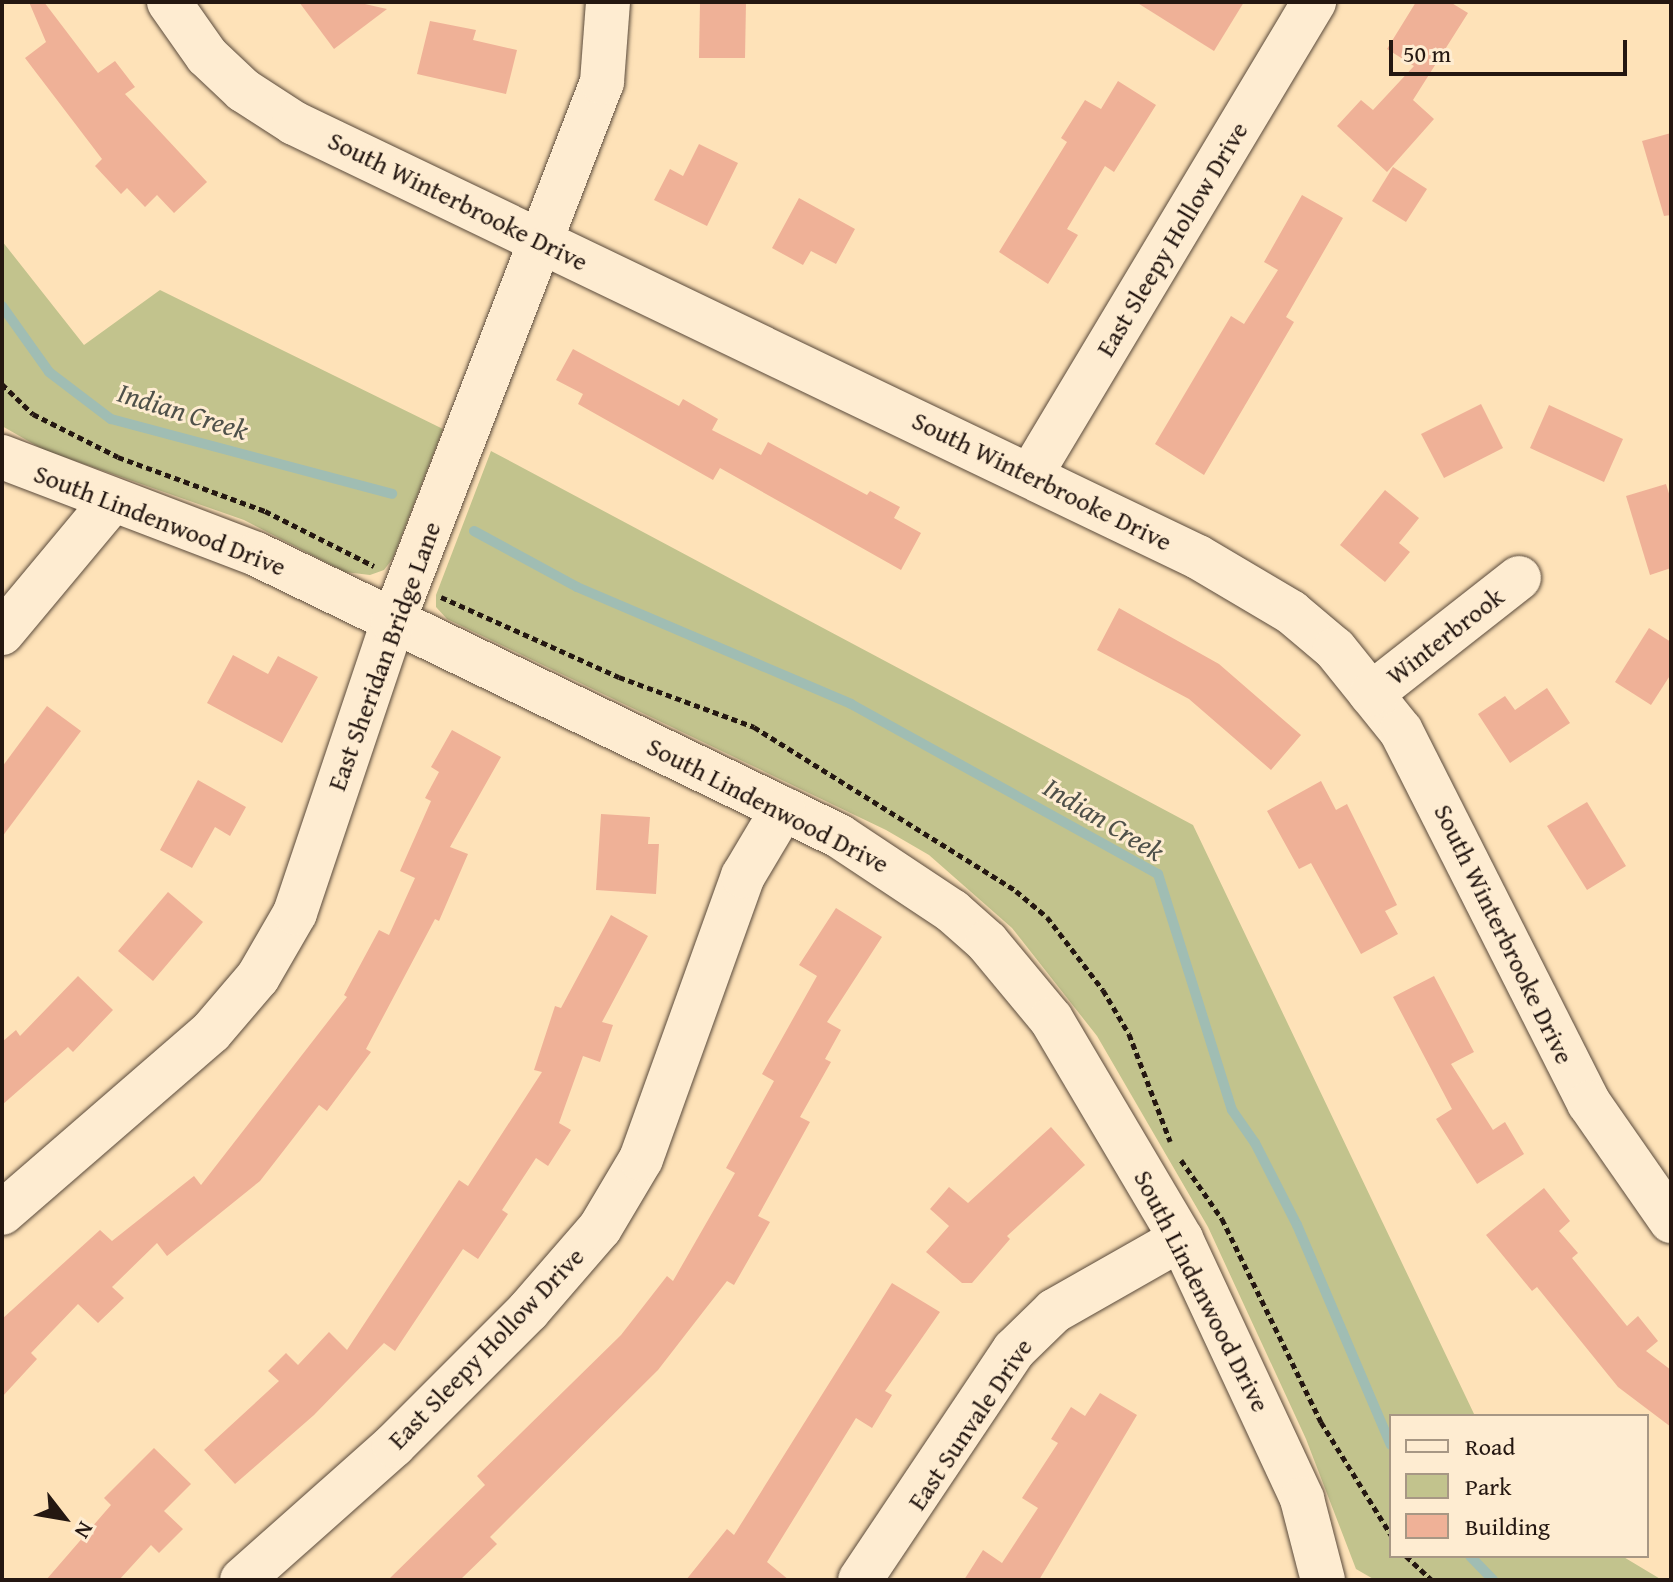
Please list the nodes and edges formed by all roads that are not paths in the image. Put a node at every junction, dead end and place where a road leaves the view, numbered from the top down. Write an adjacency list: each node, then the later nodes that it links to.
1 (169, 2): 4 (street, South Winterbrooke Drive)
2 (608, 2): 4 (street, East Sheridan Bridge Lane)
3 (1314, 2): 6 (street, East Sleepy Hollow Drive)
4 (538, 240): 6 (street, South Winterbrooke Drive); 9 (street, East Sheridan Bridge Lane)
5 (2, 457): 7 (street, South Lindenwood Drive)
6 (1030, 476): 11 (street, South Winterbrooke Drive)
7 (113, 500): 9 (street, South Lindenwood Drive); 10 (street)
8 (1519, 578): 11 (street, Winterbrook)
9 (393, 622): 12 (street, South Lindenwood Drive); 13 (street, East Sheridan Bridge Lane)
10 (2, 633)
11 (1371, 694): 14 (street, South Winterbrooke Drive)
12 (783, 809): 15 (street, South Lindenwood Drive); 16 (street, East Sleepy Hollow Drive)
13 (2, 1213)
14 (1671, 1221)
15 (1181, 1239): 17 (street, East Sunvale Drive); 18 (street, South Lindenwood Drive)
16 (242, 1580)
17 (860, 1580)
18 (1323, 1580)

